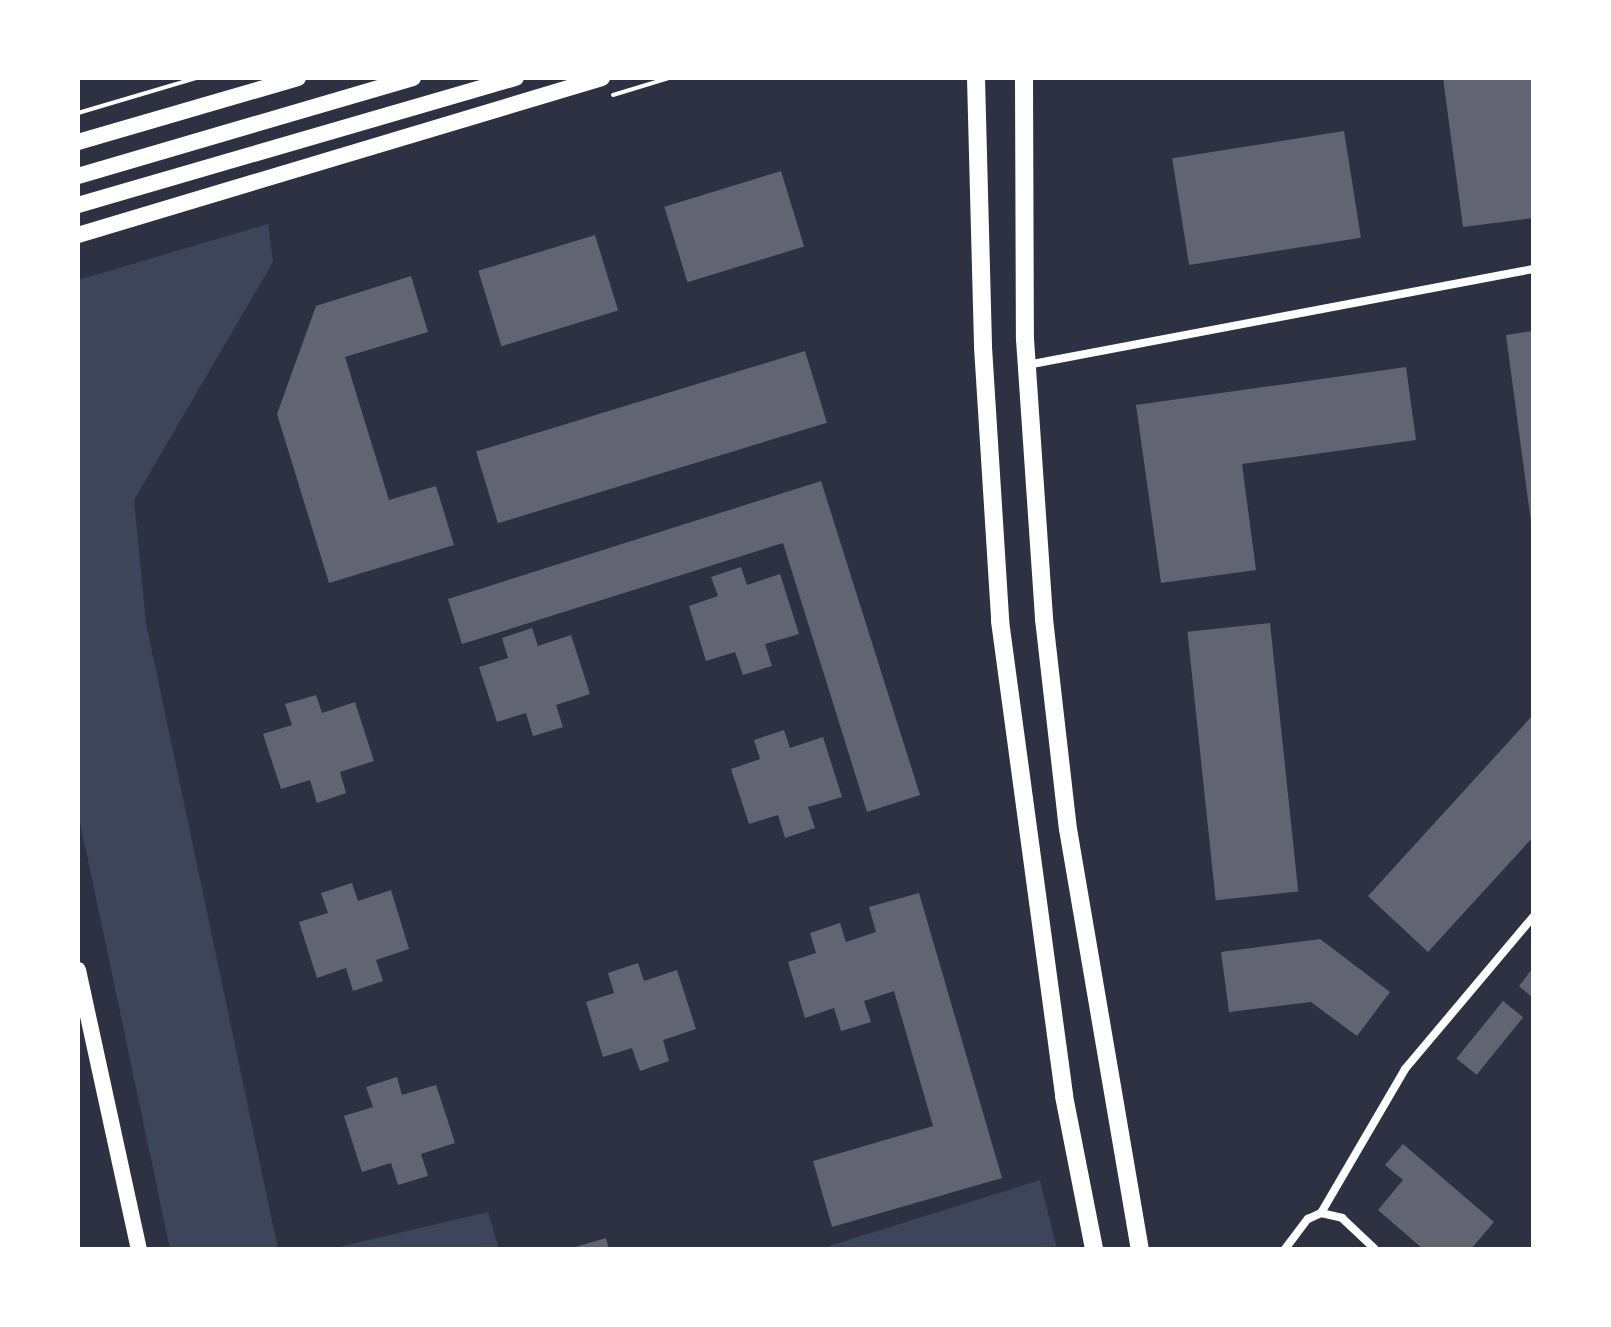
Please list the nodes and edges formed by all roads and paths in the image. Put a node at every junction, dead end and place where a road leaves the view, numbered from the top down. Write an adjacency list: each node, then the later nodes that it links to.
1 (196, 78): 8 (path)
2 (298, 78): 9 (main road)
3 (413, 78): 10 (main road)
4 (516, 78): 11 (main road)
5 (602, 78): 12 (main road)
6 (976, 78): 19 (main road)
7 (1024, 78): 14 (main road)
8 (78, 113)
9 (78, 142)
10 (78, 176)
11 (78, 205)
12 (78, 235)
13 (1533, 269): 14 (street)
14 (1026, 365): 20 (main road)
15 (1533, 917): 17 (street)
16 (78, 970): 18 (main road)
17 (1321, 1213): 21 (street); 22 (street)
18 (139, 1249)
19 (1094, 1249)
20 (1140, 1249)
21 (1285, 1249)
22 (1375, 1249)

